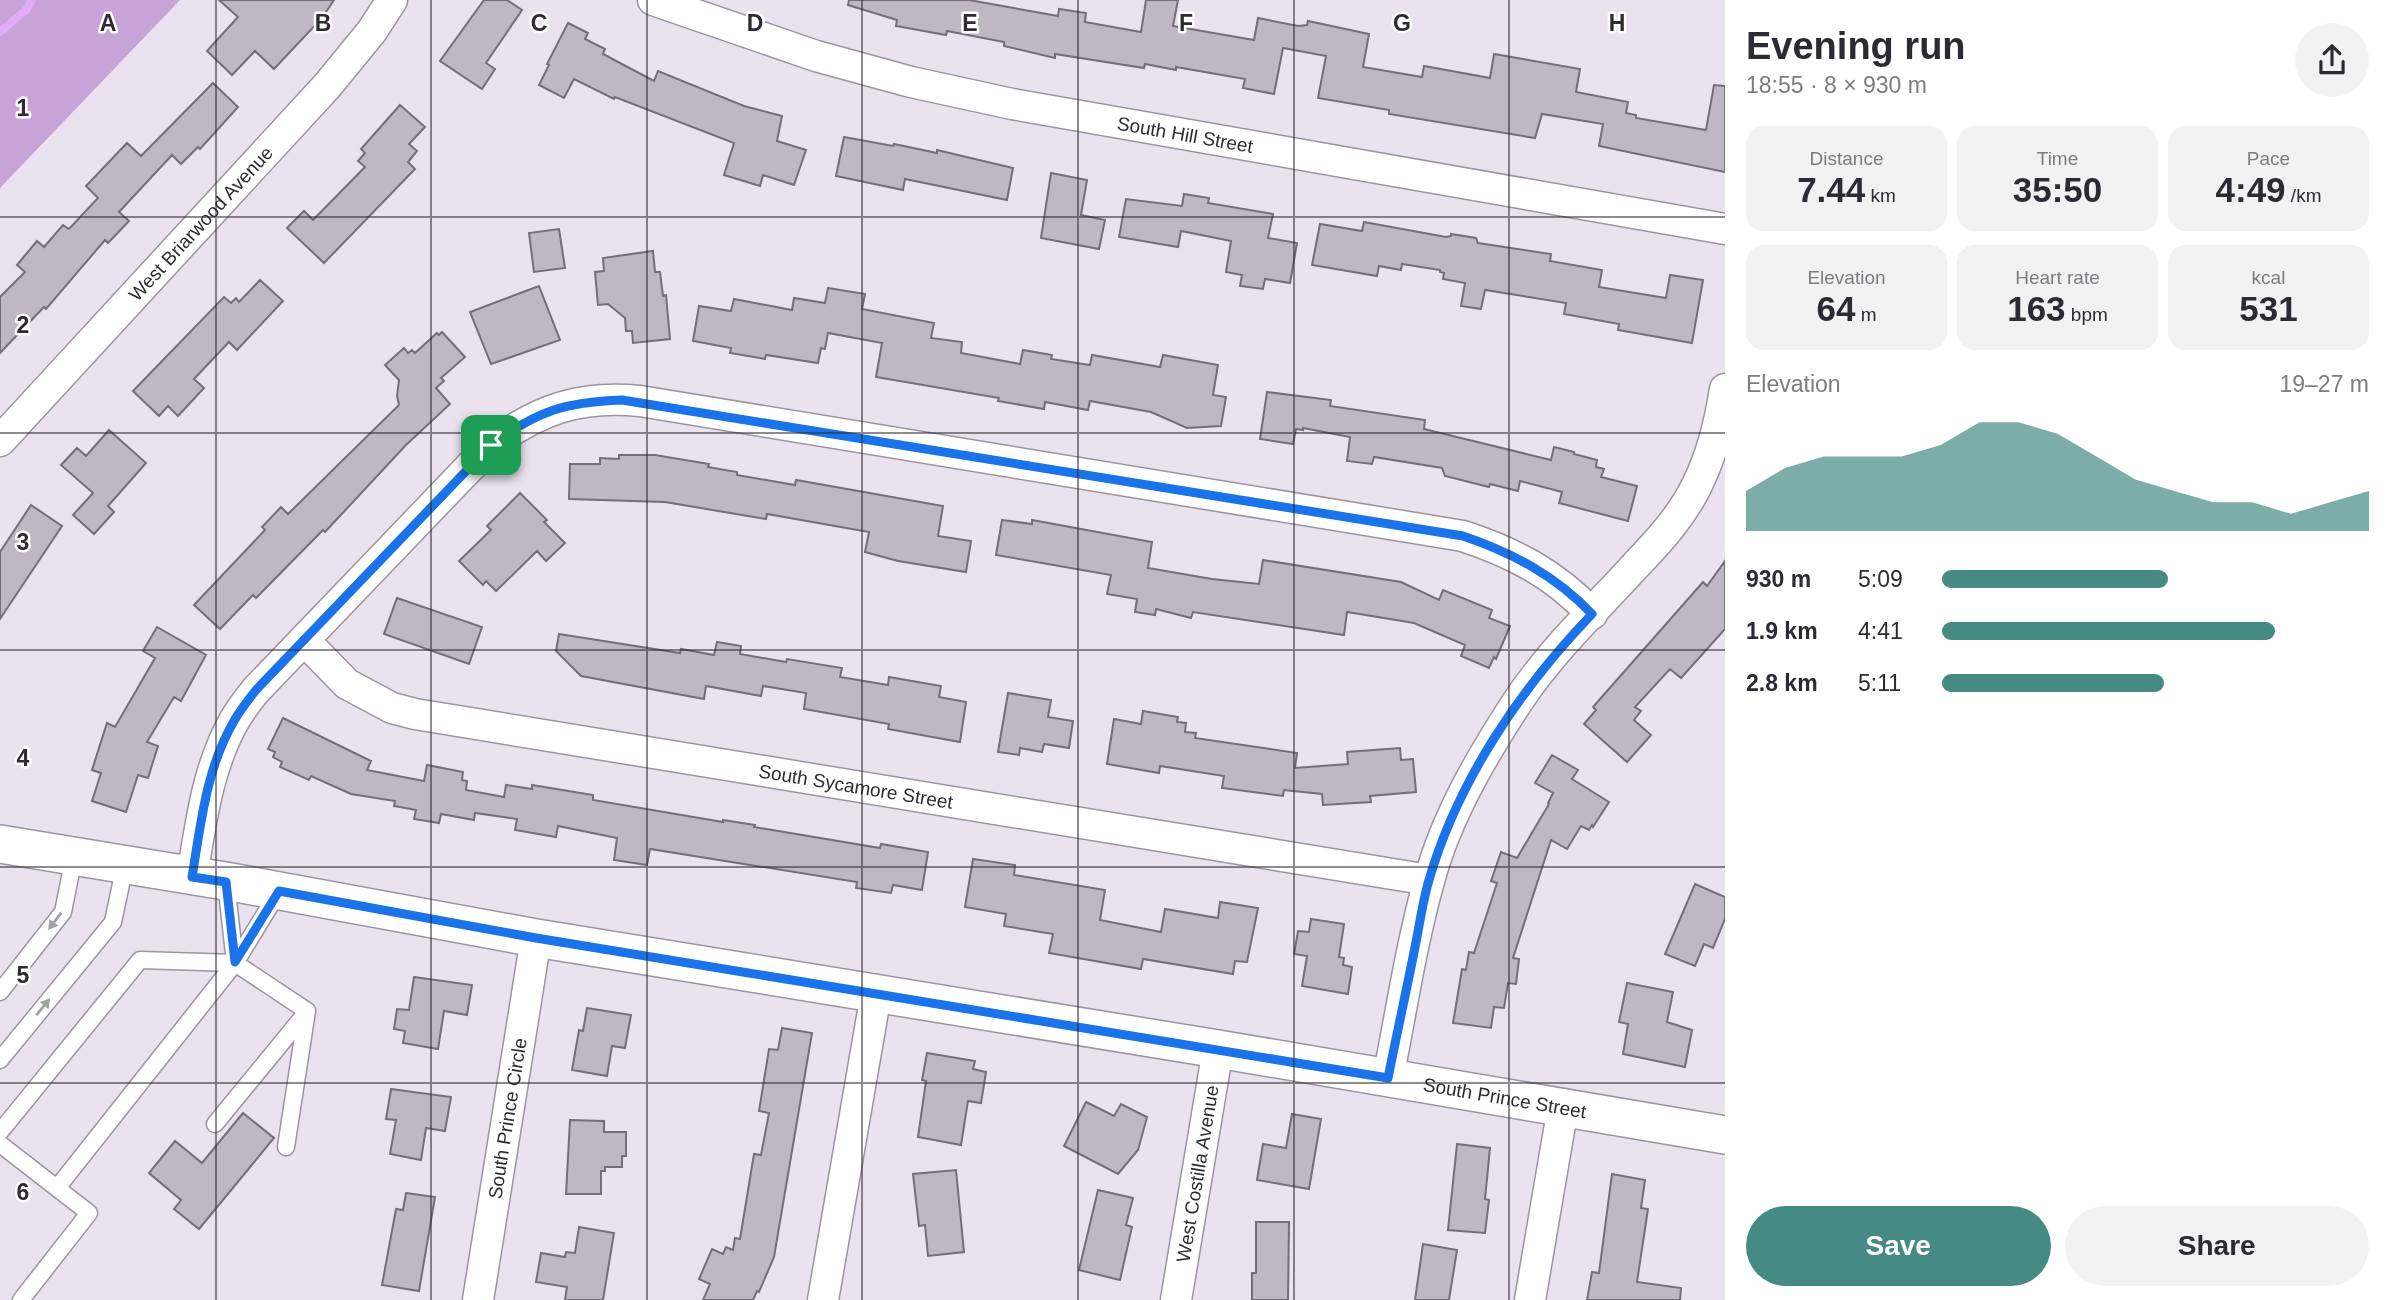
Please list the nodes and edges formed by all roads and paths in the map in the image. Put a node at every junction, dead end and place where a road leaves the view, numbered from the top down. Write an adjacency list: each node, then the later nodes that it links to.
1 (392, 0): 5 (street, West Briarwood Avenue)
2 (653, 0): 3 (street, South Hill Street)
3 (1725, 229)
4 (1725, 389): 6 (street)
5 (0, 442)
6 (1592, 614): 7 (street); 12 (street)
7 (303, 640): 11 (street); 12 (street, South Sycamore Street)
8 (0, 845): 9 (street, South Prince Street)
9 (74, 857): 10 (street, South Prince Street); 16 (lane, one-way to 16)
10 (125, 865): 11 (street, South Prince Street); 20 (lane, one-way to 10)
11 (209, 879): 13 (street, South Prince Street); 15 (lane)
12 (1429, 880): 21 (street)
13 (279, 891): 14 (street, South Prince Street); 15 (lane)
14 (536, 938): 17 (street, South Prince Street); 30 (street, South Prince Circle)
15 (235, 962): 18 (lane); 24 (lane); 28 (lane)
16 (0, 992)
17 (876, 994): 19 (street, South Prince Street); 31 (street)
18 (307, 1011): 23 (lane); 27 (lane)
19 (1218, 1048): 21 (street, South Prince Street); 32 (street, West Costilla Avenue)
20 (0, 1060)
21 (1388, 1078): 22 (street, South Prince Street)
22 (1563, 1107): 25 (street, South Prince Street); 33 (street)
23 (215, 1124)
24 (0, 1132)
25 (1725, 1135)
26 (0, 1144): 28 (lane)
27 (285, 1147)
28 (57, 1188): 29 (lane)
29 (21, 1300)
30 (478, 1300)
31 (823, 1300)
32 (1176, 1300)
33 (1530, 1300)

